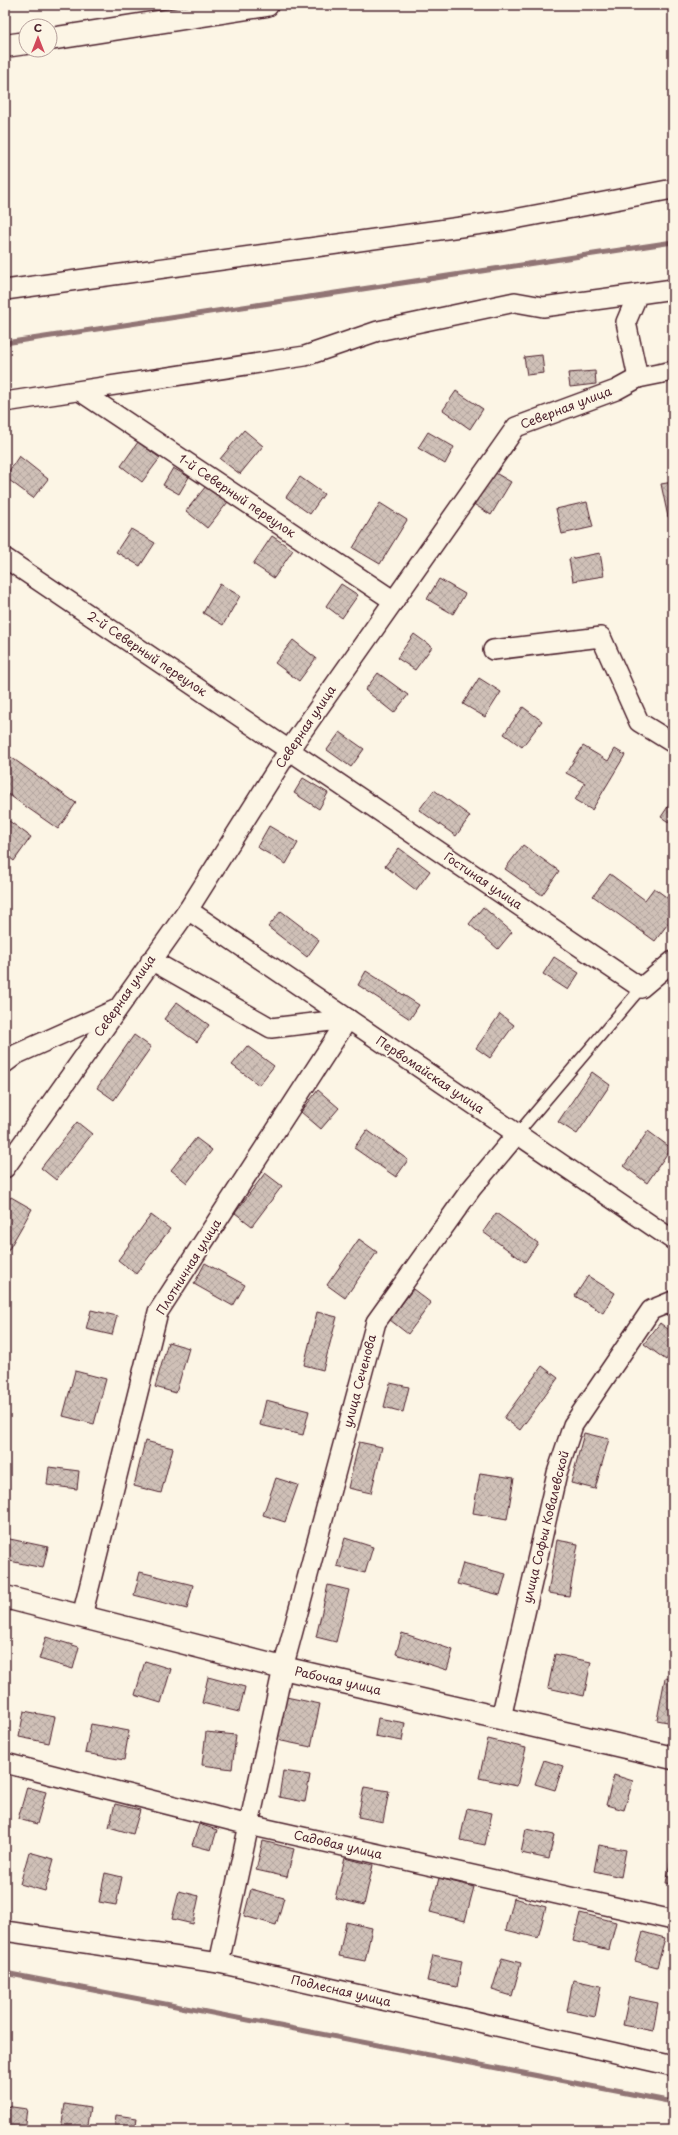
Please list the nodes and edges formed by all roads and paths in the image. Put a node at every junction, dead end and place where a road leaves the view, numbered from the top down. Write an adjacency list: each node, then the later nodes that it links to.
1 (267, 5): 2 (street)
2 (58, 38)
3 (18, 44): 4 (street)
4 (5, 46)
5 (673, 190): 7 (street)
6 (673, 289): 8 (street)
7 (5, 290)
8 (638, 294): 10 (street); 11 (street)
9 (673, 371): 10 (street, Северная улица)
10 (638, 378): 14 (street, Северная улица)
11 (80, 391): 12 (street); 14 (street, 1-й Северный переулок)
12 (5, 402)
13 (5, 558): 17 (street, 2-й Северный переулок)
14 (394, 601): 17 (street, Северная улица)
15 (493, 650): 16 (street)
16 (673, 743)
17 (289, 750): 18 (street, Северная улица); 21 (street, Гостиная улица)
18 (188, 910): 19 (street, Северная улица); 23 (street, Первомайская улица)
19 (150, 960): 22 (street, Северная улица); 23 (street)
20 (673, 961): 21 (street)
21 (641, 988): 25 (lane)
22 (116, 1009): 24 (street); 26 (street, Северная улица)
23 (348, 1019): 25 (street, Первомайская улица); 30 (street, Плотничная улица)
24 (5, 1063)
25 (517, 1134): 27 (street, Первомайская улица); 31 (street, улица Сеченова)
26 (5, 1168)
27 (673, 1240)
28 (673, 1301): 32 (street, улица Софьи Ковалевской)
29 (5, 1596): 30 (street, Рабочая улица)
30 (82, 1616): 31 (street, Рабочая улица)
31 (283, 1668): 32 (street, Рабочая улица); 35 (street, улица Сеченова)
32 (502, 1718): 33 (street, Рабочая улица)
33 (673, 1758)
34 (5, 1763): 35 (street, Садовая улица)
35 (249, 1825): 36 (street, Садовая улица); 38 (street, улица Сеченова)
36 (673, 1920)
37 (5, 1931): 38 (street, Подлесная улица)
38 (219, 1963): 39 (street, Подлесная улица)
39 (673, 2066)

